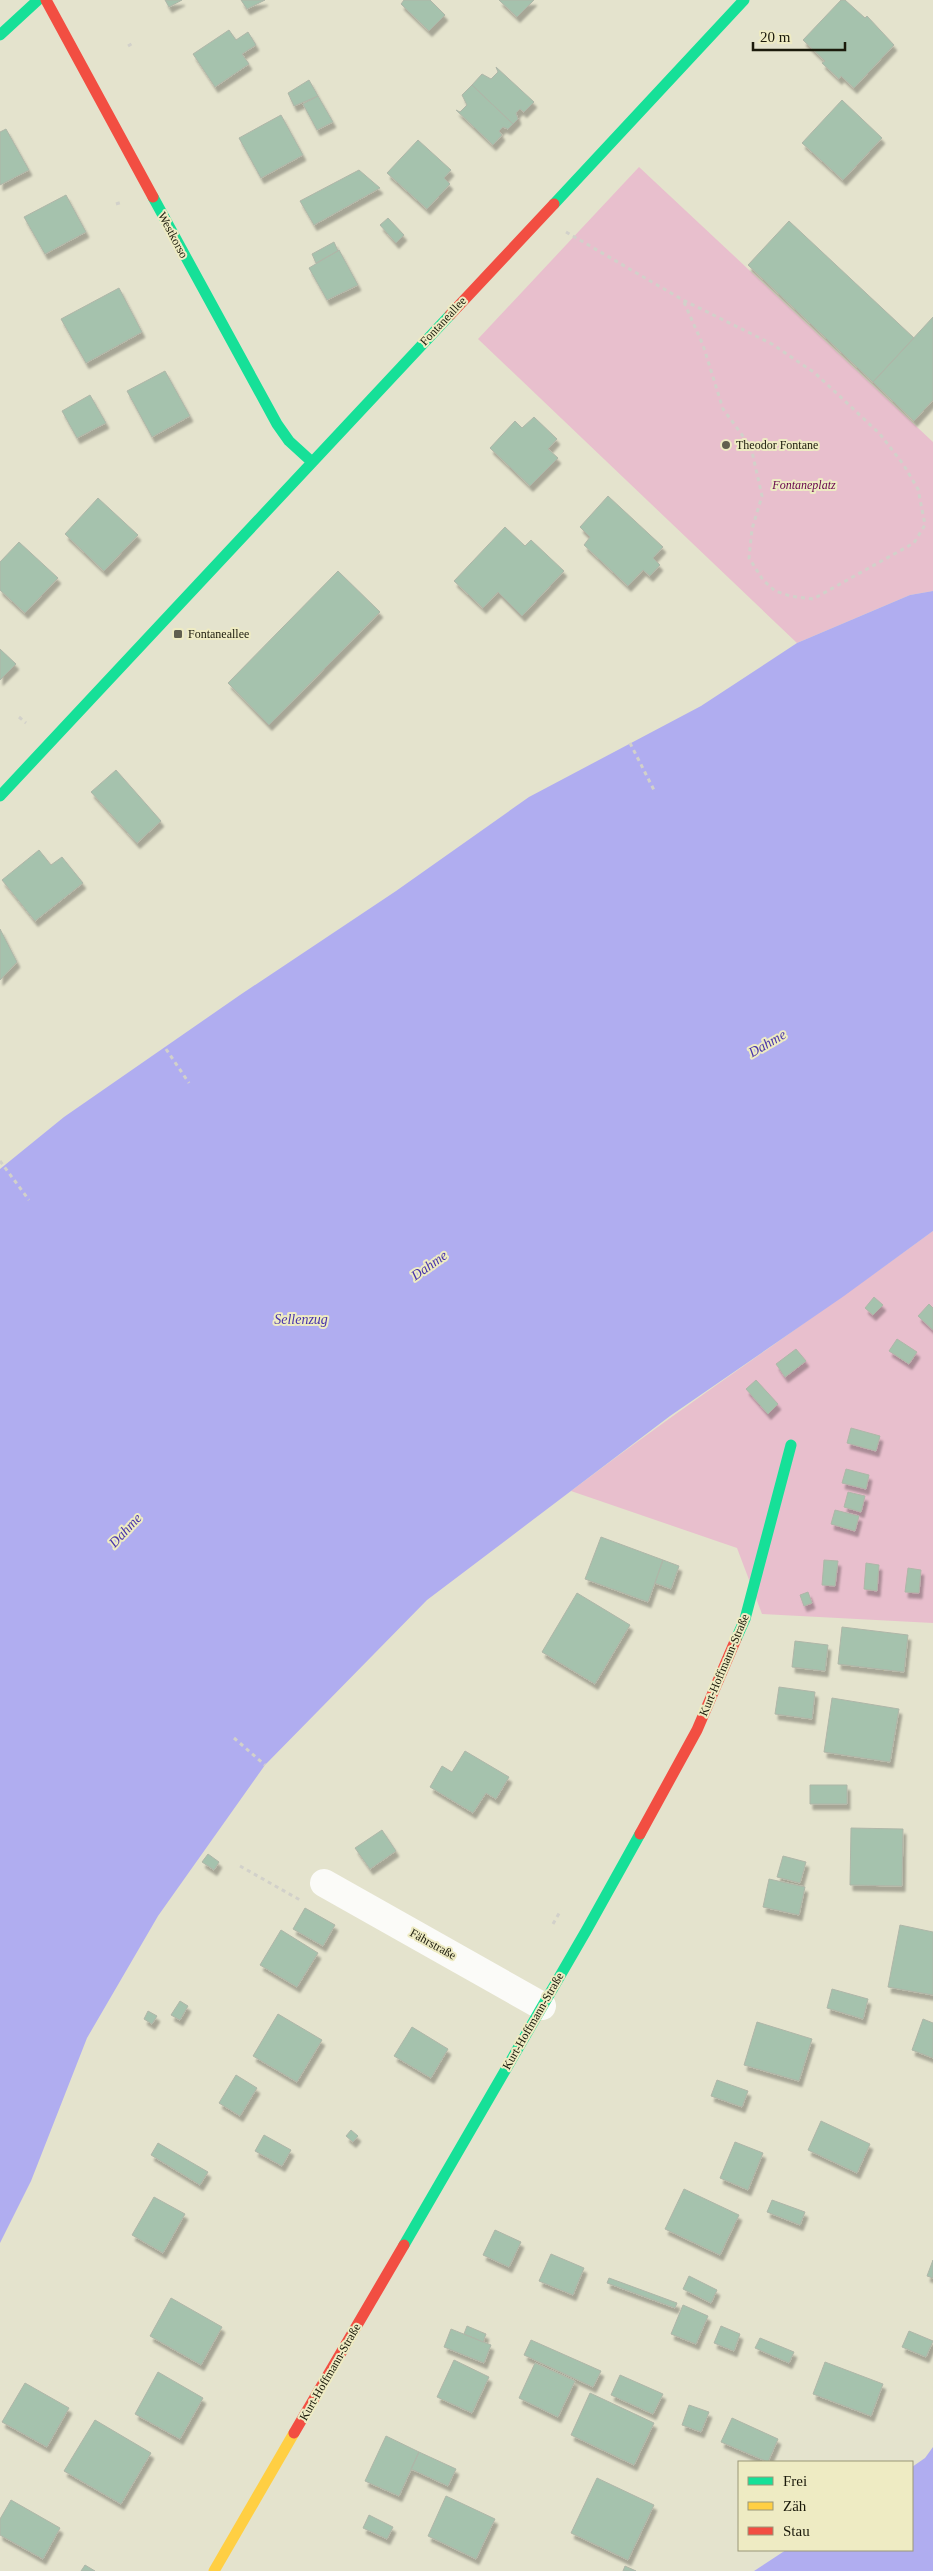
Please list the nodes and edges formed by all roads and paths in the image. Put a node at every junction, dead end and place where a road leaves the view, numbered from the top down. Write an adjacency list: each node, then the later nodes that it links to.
1 (38, 0): 4 (street)
2 (46, 0): 11 (street, Westkorso)
3 (744, 0): 11 (street, Fontaneallee)
4 (0, 34)
5 (135, 42): 6 (path)
6 (128, 46)
7 (122, 202): 8 (path)
8 (116, 204)
9 (567, 233): 10 (path)
10 (683, 300): 10 (path)
11 (312, 462): 16 (street, Fontaneallee)
12 (19, 717): 13 (path)
13 (26, 723)
14 (630, 743): 15 (path)
15 (655, 792)
16 (0, 796)
17 (166, 1049): 18 (path)
18 (189, 1083)
19 (0, 1161): 20 (path)
20 (29, 1200)
21 (791, 1445): 27 (street, Kurt-Hoffmann-Straße)
22 (234, 1738): 23 (path)
23 (265, 1765)
24 (324, 1883): 27 (street, Fährstraße)
25 (562, 1908): 26 (path)
26 (548, 1932)
27 (542, 2006): 28 (street, Kurt-Hoffmann-Straße)
28 (214, 2571)

